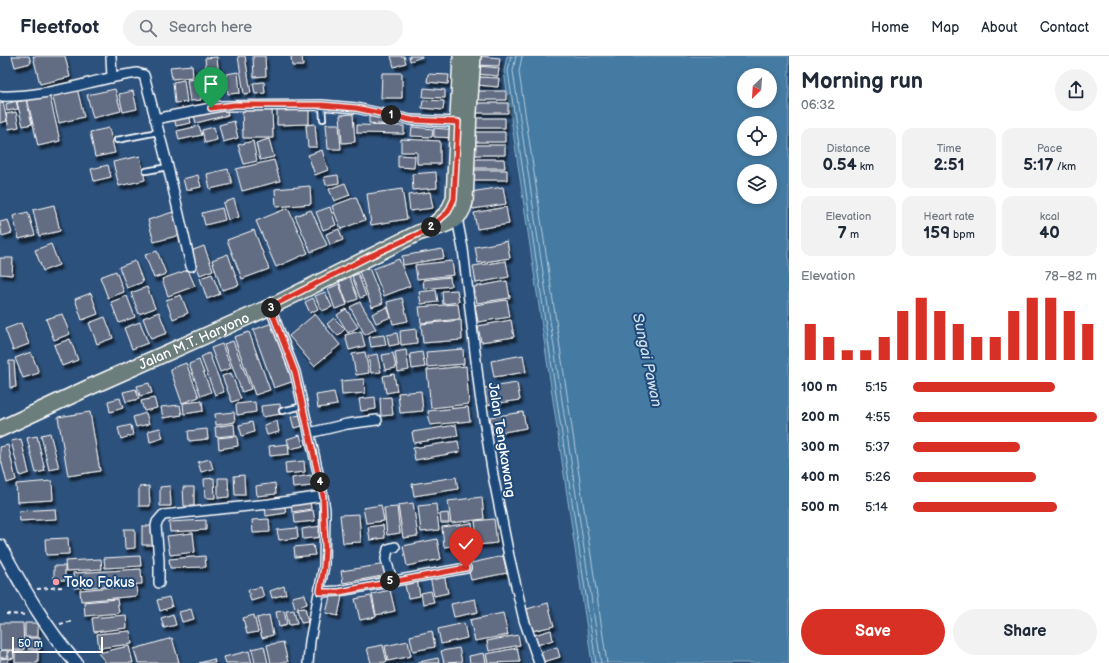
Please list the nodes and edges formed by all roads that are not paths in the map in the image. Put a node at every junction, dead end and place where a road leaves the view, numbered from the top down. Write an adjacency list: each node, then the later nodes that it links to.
1 (111, 56): 4 (street)
2 (462, 56): 9 (main road)
3 (473, 56): 14 (main road)
4 (112, 78): 5 (street); 7 (street)
5 (0, 96)
6 (322, 105): 7 (street); 8 (lane); 9 (street)
7 (155, 119): 10 (street)
8 (323, 119)
9 (458, 122): 14 (main road)
10 (158, 132): 11 (lane); 12 (street)
11 (116, 140)
12 (168, 167): 13 (lane); 15 (street)
13 (146, 171)
14 (451, 219): 16 (main road, Jalan M.T. Haryono); 31 (street, Jalan Tengkawang)
15 (191, 266)
16 (270, 307): 17 (street); 20 (main road, Jalan M.T. Haryono)
17 (303, 406): 18 (lane); 21 (street)
18 (282, 411)
19 (377, 420): 21 (street)
20 (0, 429)
21 (309, 433): 22 (street)
22 (323, 496): 27 (street); 28 (street)
23 (0, 546): 29 (street)
24 (395, 547): 26 (street)
25 (466, 568): 26 (street)
26 (392, 581): 28 (street)
27 (159, 583)
28 (320, 592): 30 (street)
29 (76, 663)
30 (308, 663)
31 (539, 663)

